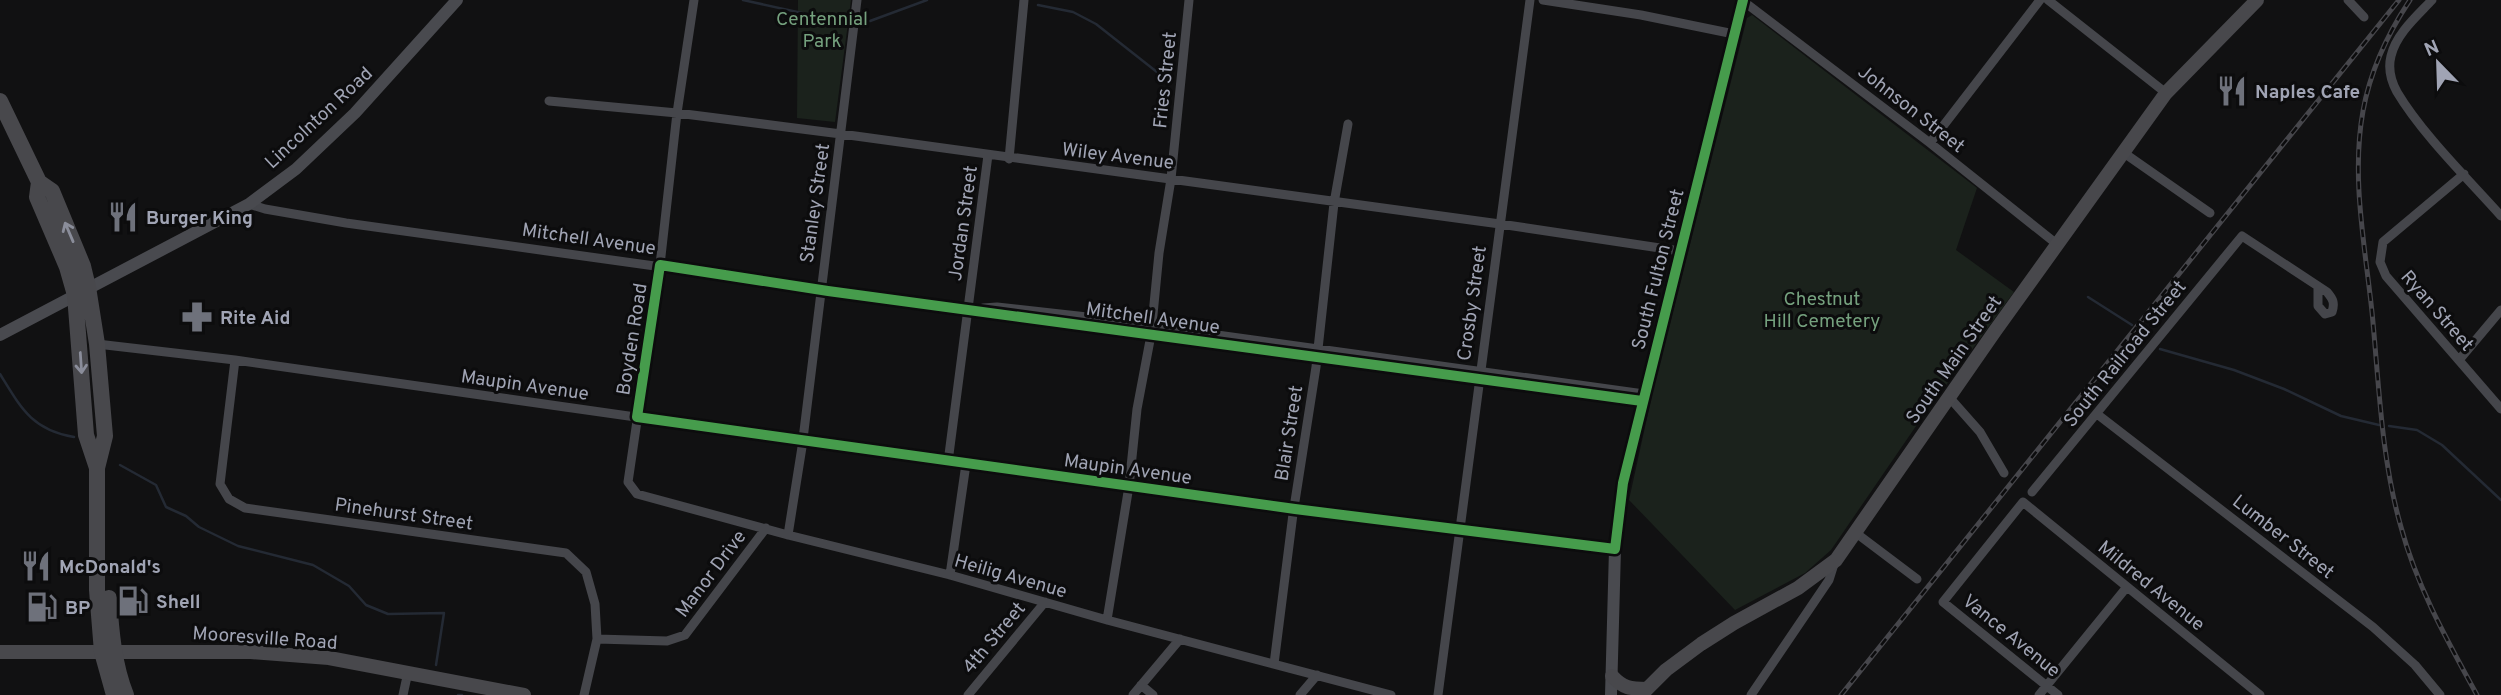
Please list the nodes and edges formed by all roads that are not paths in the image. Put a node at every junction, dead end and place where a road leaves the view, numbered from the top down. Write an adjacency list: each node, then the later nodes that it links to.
1 (457, 0): 29 (street, Lincolnton Road)
2 (694, 0): 19 (street, Boyden Road)
3 (857, 0): 21 (street, Stanley Street)
4 (1024, 0): 25 (street)
5 (1189, 0): 27 (street, Fries Street)
6 (1530, 0): 32 (street, Crosby Street)
7 (1544, 0): 15 (street)
8 (2040, 0): 22 (street)
9 (2048, 0): 16 (street)
10 (2257, 0): 16 (main road, South Main Street)
11 (2348, 0): 14 (street)
12 (2432, 0): 26 (street)
13 (1743, 1): 15 (street, South Fulton Street); 22 (street, Johnson Street)
14 (2364, 18)
15 (1734, 34): 34 (street, South Fulton Street)
16 (2166, 93): 23 (main road, South Main Street)
17 (549, 101): 19 (street, Wiley Avenue)
18 (0, 102): 38 (highway)
19 (677, 113): 21 (street, Wiley Avenue); 35 (street, Boyden Road)
20 (1348, 124): 28 (street, Blair Street)
21 (841, 134): 24 (street, Wiley Avenue); 37 (street, Stanley Street)
22 (1930, 143): 33 (street, Johnson Street)
23 (2124, 153): 30 (street); 33 (main road, South Main Street)
24 (988, 155): 25 (street, Wiley Avenue); 39 (street, Jordan Street)
25 (1009, 159): 27 (street, Wiley Avenue)
26 (2464, 174): 31 (street); 46 (street, Ryan Street)
27 (1171, 179): 28 (street, Wiley Avenue); 41 (street, Fries Street)
28 (1334, 203): 32 (street, Wiley Avenue); 44 (street, Blair Street)
29 (249, 204): 35 (street, Mitchell Avenue); 38 (street, Lincolnton Road)
30 (2210, 213)
31 (2501, 216)
32 (1500, 224): 34 (street, Wiley Avenue); 47 (street, Crosby Street)
33 (2058, 245): 48 (main road, South Main Street)
34 (1680, 251): 49 (street, South Fulton Street)
35 (660, 265): 37 (street, Mitchell Avenue); 52 (street, Boyden Road)
36 (2320, 288): 51 (street, South Railroad Street)
37 (821, 289): 39 (street, Mitchell Avenue); 53 (street, Stanley Street)
38 (82, 291): 42 (street, Lincolnton Road); 43 (highway); 56 (highway, one-way to 56)
39 (968, 309): 41 (street, Mitchell Avenue); 54 (street, Jordan Street)
40 (2501, 310): 46 (street)
41 (1151, 330): 44 (street, Mitchell Avenue); 59 (street, Fries Street)
42 (0, 335)
43 (97, 344): 45 (street, Maupin Avenue); 56 (highway)
44 (1317, 353): 47 (street, Mitchell Avenue); 61 (street, Blair Street)
45 (235, 360): 52 (street, Maupin Avenue); 74 (street, Pinehurst Street)
46 (2459, 360): 50 (street, Ryan Street)
47 (1479, 375): 49 (street, Mitchell Avenue); 63 (street, Crosby Street)
48 (1950, 397): 57 (street); 64 (main road, South Main Street)
49 (1643, 398): 66 (street, South Fulton Street)
50 (2501, 409)
51 (2097, 414): 60 (street, South Railroad Street); 101 (street, Lumber Street)
52 (637, 417): 53 (street, Maupin Avenue); 58 (street, Boyden Road)
53 (803, 440): 54 (street, Maupin Avenue); 65 (street, Stanley Street)
54 (948, 462): 55 (street, Maupin Avenue)
55 (966, 464): 59 (street, Maupin Avenue); 68 (street)
56 (97, 468): 77 (highway)
57 (2004, 473)
58 (628, 482): 62 (street, Heilig Avenue)
59 (1129, 486): 61 (street, Maupin Avenue); 73 (street, Fries Street)
60 (2032, 492)
61 (1295, 509): 63 (street, Maupin Avenue); 78 (street, Blair Street)
62 (766, 528): 65 (street, Heilig Avenue); 74 (street, Manor Drive)
63 (1459, 530): 66 (street, Maupin Avenue); 96 (street, Crosby Street)
64 (1856, 533): 67 (main road, South Main Street); 69 (street)
65 (788, 535): 68 (street, Heilig Avenue)
66 (1615, 549): 81 (street, South Fulton Street)
67 (1836, 559): 84 (main road, South Main Street); 98 (street)
68 (950, 575): 71 (street, Heilig Avenue)
69 (1917, 579)
70 (2126, 588): 72 (street, Mildred Avenue); 83 (street); 85 (street, Mildred Avenue)
71 (1045, 601): 73 (street, Heilig Avenue); 91 (street, 4th Street)
72 (1943, 602): 83 (street, Vance Avenue)
73 (1107, 620): 75 (street, Heilig Avenue)
74 (597, 639): 90 (street, Pinehurst Street)
75 (1180, 639): 78 (street, Heilig Avenue); 82 (street)
76 (0, 652): 77 (main road, Mooresville Road)
77 (108, 652): 79 (main road, Mooresville Road); 86 (highway); 87 (highway)
78 (1274, 664): 80 (street, Heilig Avenue)
79 (408, 672): 88 (street); 89 (main road, Mooresville Road)
80 (1317, 675): 94 (street); 95 (street, Heilig Avenue)
81 (1612, 676): 84 (main road); 97 (street, South Fulton Street)
82 (1142, 685): 92 (street); 93 (street)
83 (2047, 686): 99 (street); 100 (street, Vance Avenue)
84 (1644, 692)
85 (2255, 693)
86 (114, 695)
87 (126, 695)
88 (403, 695)
89 (524, 695)
90 (584, 695)
91 (968, 695)
92 (1133, 695)
93 (1153, 695)
94 (1300, 695)
95 (1391, 695)
96 (1438, 695)
97 (1611, 695)
98 (1752, 695)
99 (2039, 695)
100 (2058, 695)
101 (2440, 695)

